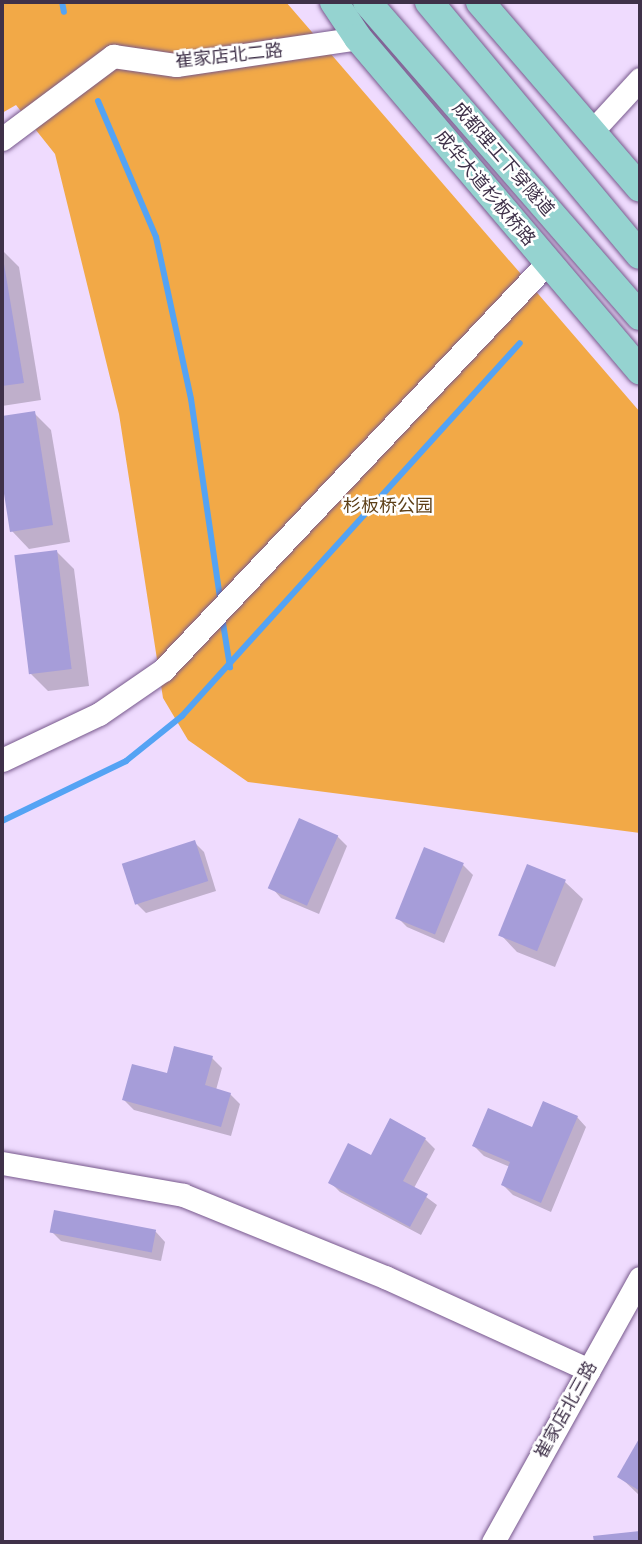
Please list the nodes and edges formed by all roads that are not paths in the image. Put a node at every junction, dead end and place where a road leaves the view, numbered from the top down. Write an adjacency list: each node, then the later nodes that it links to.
1 (334, 2): 5 (main road, 成华大道杉板桥路)
2 (367, 2): 12 (main road, 成都理工下穿隧道)
3 (429, 2): 10 (main road)
4 (480, 2): 7 (main road)
5 (358, 38): 8 (street, 崔家店北二路); 11 (main road, 成华大道杉板桥路)
6 (640, 79): 7 (street)
7 (594, 129): 9 (main road)
8 (2, 138)
9 (640, 188)
10 (640, 255)
11 (548, 262): 13 (main road, 成华大道杉板桥路); 14 (street)
12 (640, 316)
13 (640, 371)
14 (2, 760)
15 (2, 1163): 17 (street)
16 (640, 1278): 17 (street, 崔家店北三路)
17 (589, 1370): 18 (street, 崔家店北三路)
18 (492, 1542)

